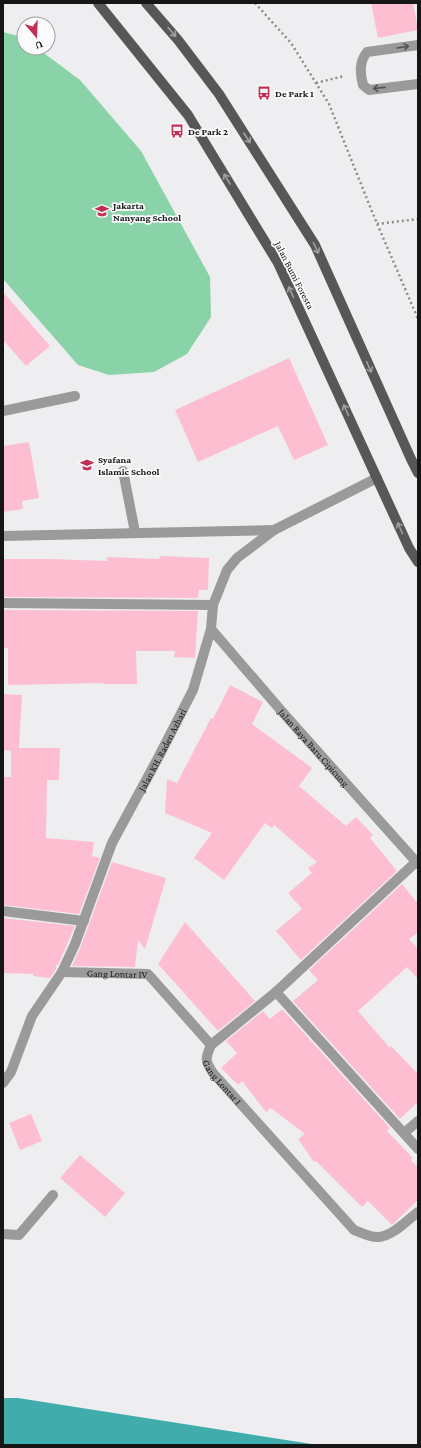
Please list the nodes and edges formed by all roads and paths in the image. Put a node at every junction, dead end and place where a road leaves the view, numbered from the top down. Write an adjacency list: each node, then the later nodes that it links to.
1 (98, 3): 15 (main road, Jalan Bumi Foresta, one-way to 1)
2 (146, 3): 14 (main road, one-way to 14)
3 (255, 3): 6 (path)
4 (418, 45): 5 (street, one-way to 4)
5 (360, 72): 6 (path); 7 (street, one-way to 5)
6 (316, 83): 9 (path)
7 (418, 84)
8 (418, 219): 9 (path)
9 (377, 224): 10 (path)
10 (418, 319)
11 (76, 396): 12 (street)
12 (3, 411)
13 (123, 471): 17 (street)
14 (418, 473)
15 (377, 478): 16 (street, Jalan KH. Raden Azhari); 19 (main road, Jalan Bumi Foresta, one-way to 15)
16 (274, 530): 17 (street); 21 (street, Jalan KH. Raden Azhari)
17 (136, 532): 18 (street)
18 (3, 536)
19 (418, 562)
20 (3, 603): 21 (street)
21 (213, 606): 22 (street, Jalan KH. Raden Azhari)
22 (212, 629): 23 (street, Jalan Raya Baru Cipicung); 25 (street, Jalan KH. Raden Azhari)
23 (417, 863): 27 (street, Gang Lontar I)
24 (3, 911): 25 (street)
25 (84, 921): 26 (street, Jalan KH. Raden Azhari)
26 (62, 972): 28 (street, Gang Lontar IV); 29 (street, Jalan KH. Raden Azhari)
27 (276, 992): 28 (street, Gang Lontar I); 31 (street)
28 (211, 1045): 34 (street, Gang Lontar I)
29 (3, 1083)
30 (418, 1121): 31 (street)
31 (404, 1133): 32 (street)
32 (418, 1149)
33 (53, 1195): 35 (street)
34 (418, 1212)
35 (3, 1234)

